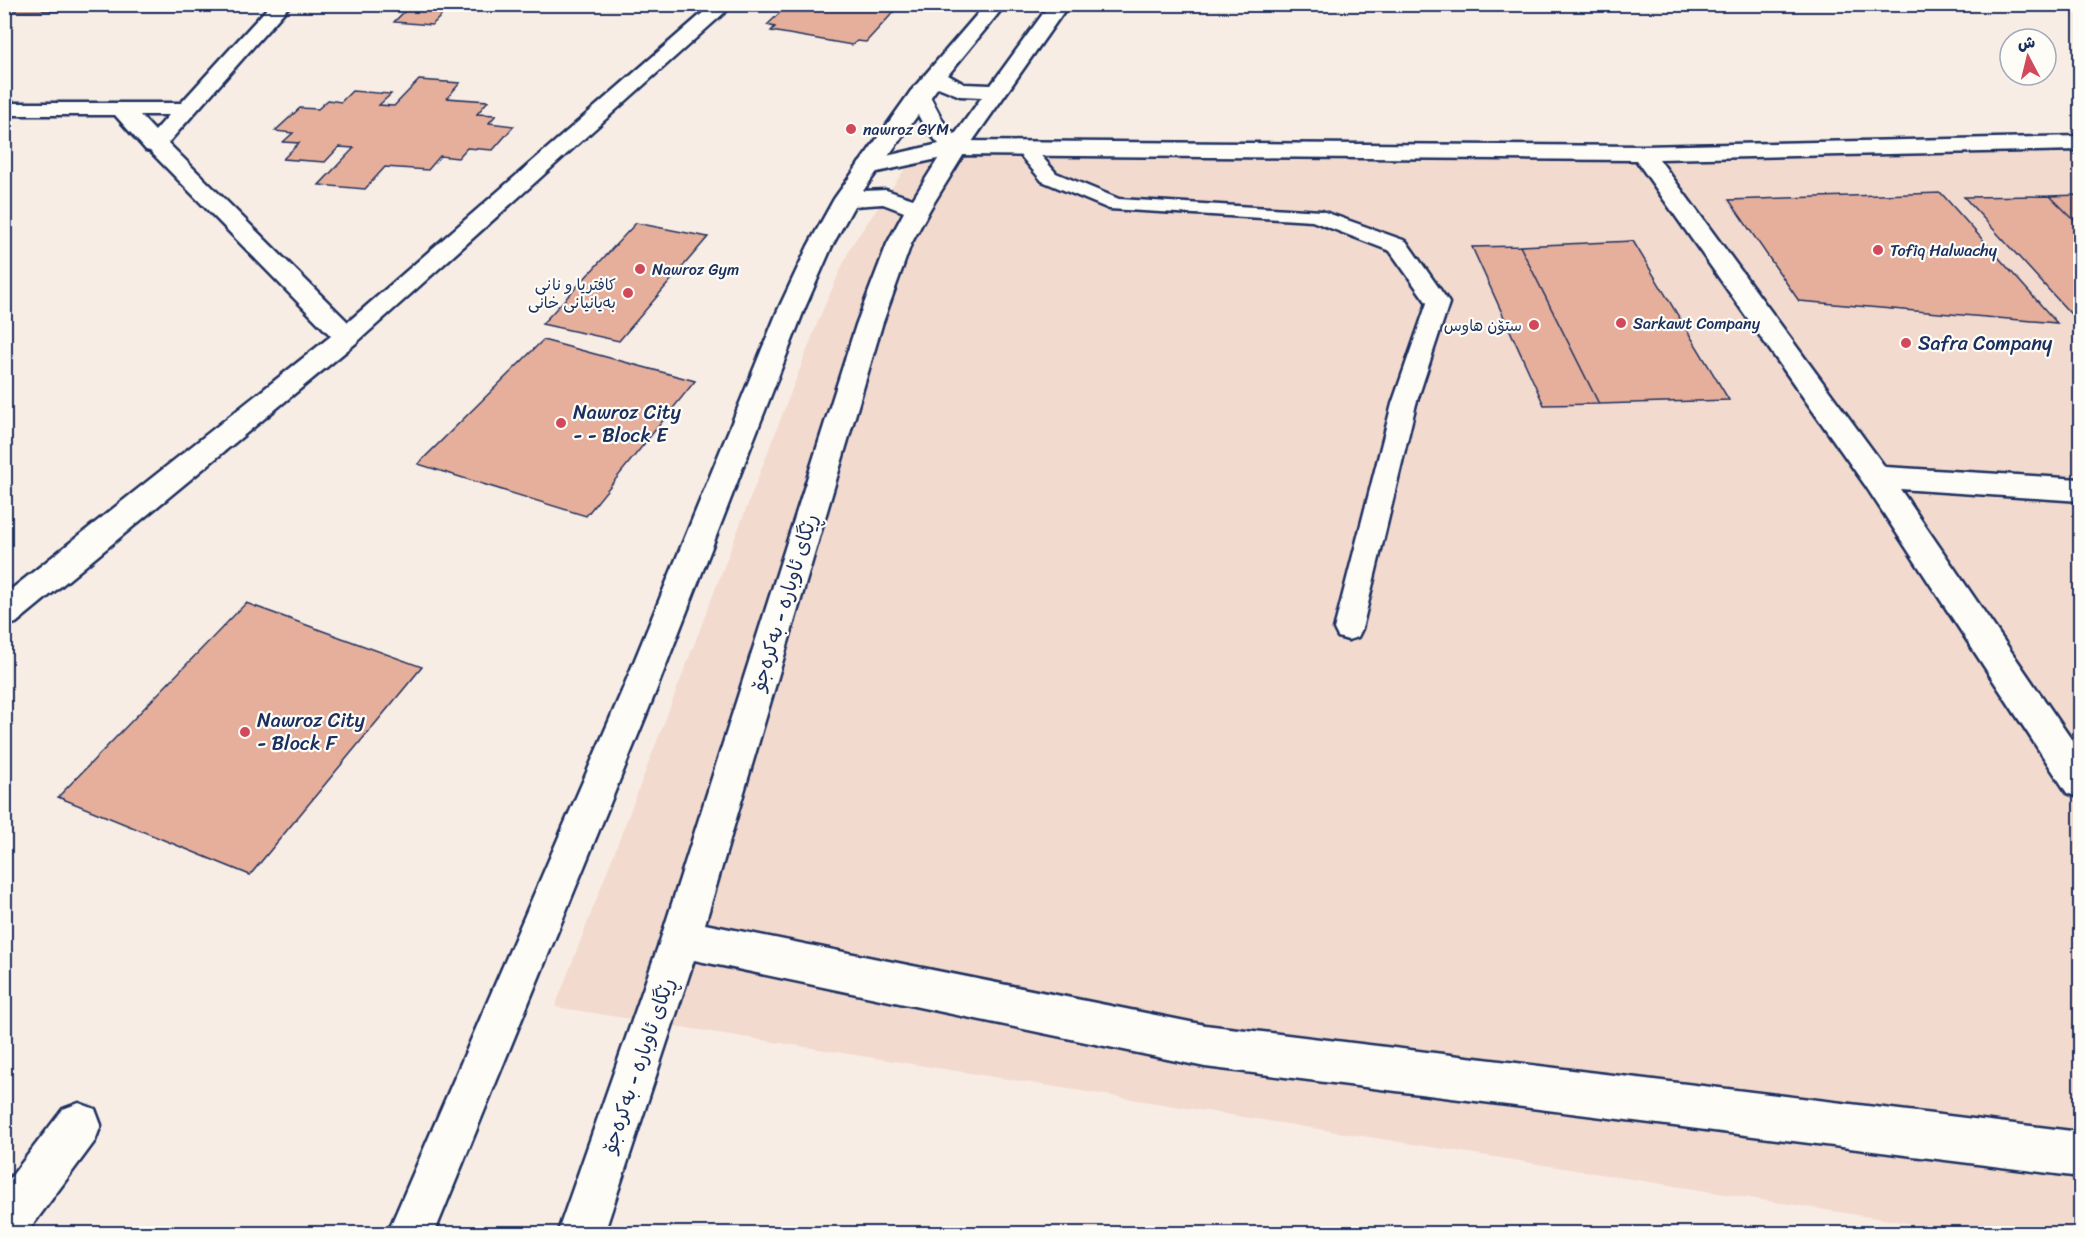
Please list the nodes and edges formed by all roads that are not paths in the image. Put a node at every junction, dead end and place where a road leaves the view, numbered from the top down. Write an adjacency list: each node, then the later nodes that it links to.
1 (282, 4): 9 (street)
2 (725, 4): 18 (street)
3 (997, 4): 5 (street)
4 (1060, 4): 6 (street, ڕێگای ئاوبارە - بەکرەجۆ)
5 (927, 87): 6 (street); 12 (street); 15 (street)
6 (996, 91): 12 (street, ڕێگای ئاوبارە - بەکرەجۆ)
7 (4, 109): 8 (street)
8 (121, 109): 9 (street); 11 (street)
9 (186, 109): 11 (street)
10 (2080, 143): 14 (street)
11 (154, 145): 18 (street)
12 (956, 148): 13 (street); 15 (street); 17 (street, ڕێگای ئاوبارە - بەکرەجۆ)
13 (1024, 148): 14 (street); 22 (lane)
14 (1643, 153): 19 (street)
15 (868, 167): 16 (street)
16 (846, 199): 17 (street); 28 (street)
17 (918, 209): 24 (street, ڕێگای ئاوبارە - بەکرەجۆ)
18 (347, 337): 21 (street)
19 (1876, 477): 20 (street); 23 (street)
20 (2080, 490)
21 (4, 614)
22 (1348, 629)
23 (2080, 782)
24 (681, 938): 26 (street); 29 (street, ڕێگای ئاوبارە - بەکرەجۆ)
25 (79, 1125): 27 (street)
26 (2080, 1155)
27 (4, 1224)
28 (410, 1233)
29 (580, 1233)

